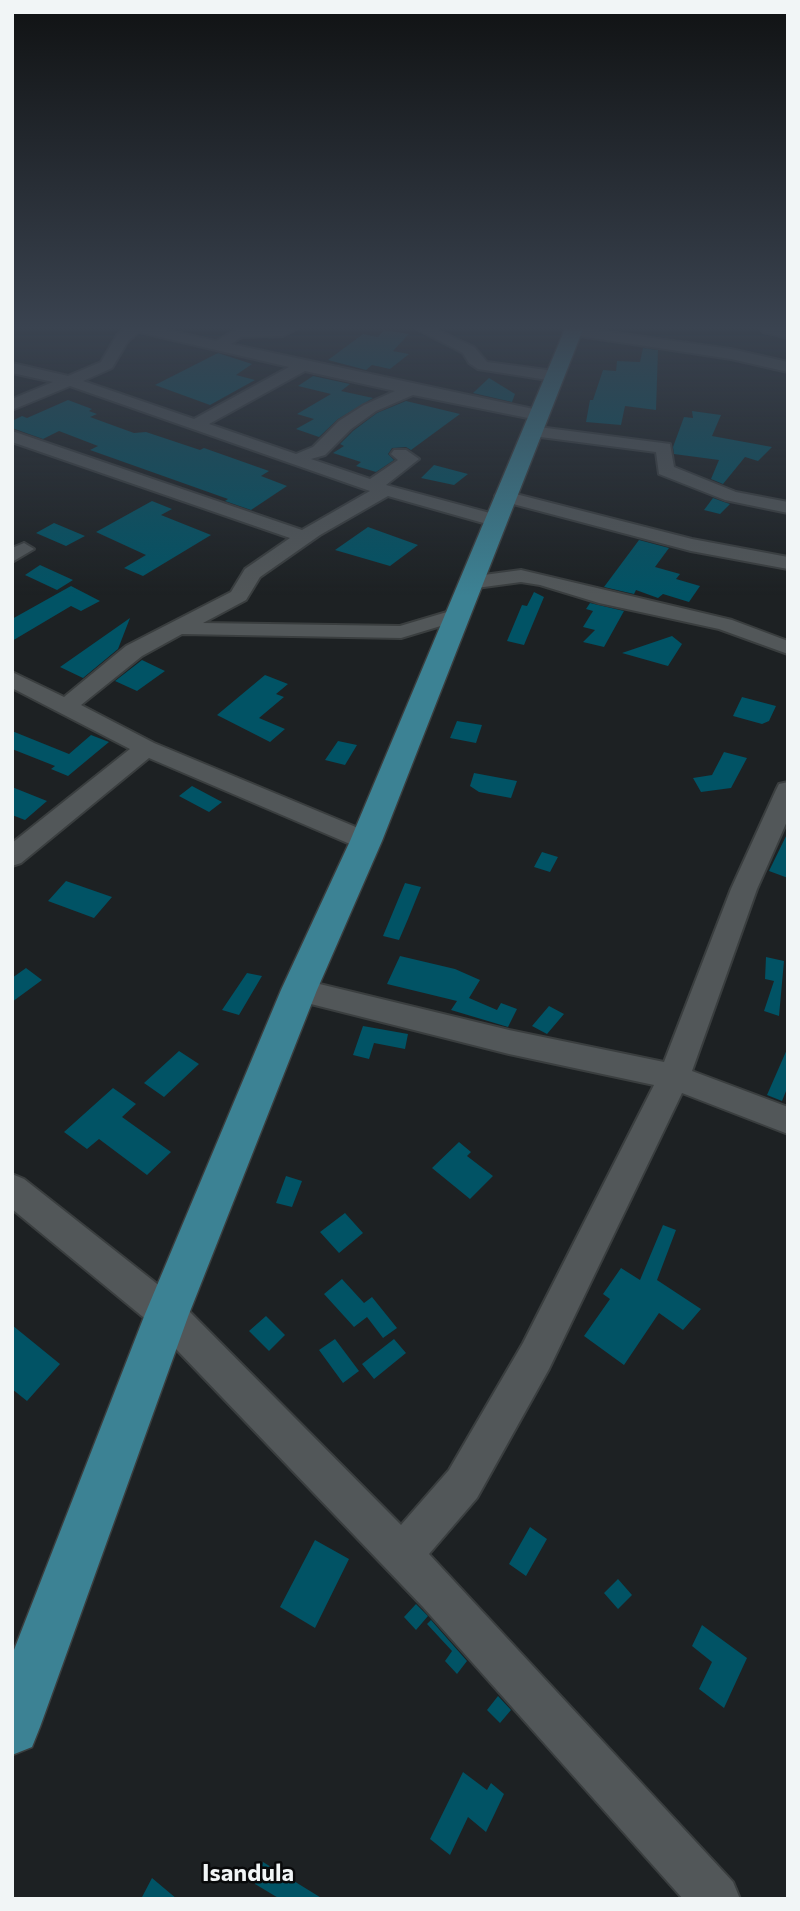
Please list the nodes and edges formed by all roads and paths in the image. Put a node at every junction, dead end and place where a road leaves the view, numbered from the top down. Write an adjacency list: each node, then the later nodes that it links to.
1 (179, 418): 7 (street)
2 (206, 418): 7 (street)
3 (355, 418): 10 (street)
4 (517, 418): 6 (street)
5 (537, 418): 6 (main road)
6 (535, 423): 12 (main road); 13 (street)
7 (196, 424): 10 (street)
8 (12, 436): 14 (street)
9 (400, 454): 11 (street)
10 (299, 460): 11 (street)
11 (379, 488): 12 (street); 14 (street)
12 (499, 508): 15 (street); 16 (main road)
13 (788, 508)
14 (304, 537): 17 (street)
15 (788, 564)
16 (463, 599): 17 (street); 18 (street); 23 (main road)
17 (180, 628): 20 (street)
18 (788, 648)
19 (13, 680): 20 (street)
20 (66, 706): 21 (street)
21 (146, 748): 23 (street); 24 (street)
22 (788, 790): 26 (street)
23 (366, 841): 25 (main road)
24 (12, 857)
25 (299, 990): 26 (street); 29 (main road)
26 (674, 1077): 27 (street); 30 (street)
27 (788, 1121)
28 (12, 1189): 29 (street)
29 (167, 1314): 30 (street); 31 (main road)
30 (402, 1554): 32 (street)
31 (12, 1727)
32 (716, 1899)

